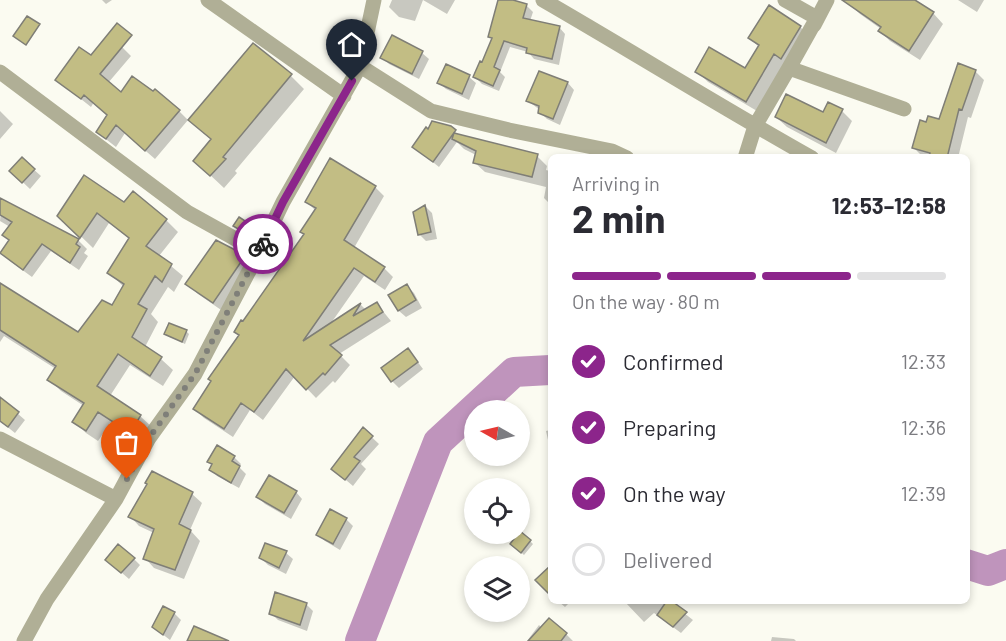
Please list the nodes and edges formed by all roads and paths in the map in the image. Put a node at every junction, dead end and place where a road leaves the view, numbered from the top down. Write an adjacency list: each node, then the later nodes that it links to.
1 (208, 0): 10 (street)
2 (374, 0): 7 (street)
3 (543, 0): 12 (street)
4 (785, 0): 6 (street)
5 (827, 0): 6 (street)
6 (817, 18): 8 (street)
7 (360, 66): 10 (street); 13 (street)
8 (789, 69): 11 (street); 12 (street)
9 (0, 71): 16 (street)
10 (344, 96): 16 (street)
11 (904, 109)
12 (755, 126): 14 (street); 15 (street)
13 (618, 154)
14 (746, 154)
15 (805, 154)
16 (259, 252): 18 (street)
17 (0, 439): 18 (street)
18 (116, 499): 19 (street)
19 (24, 641)

